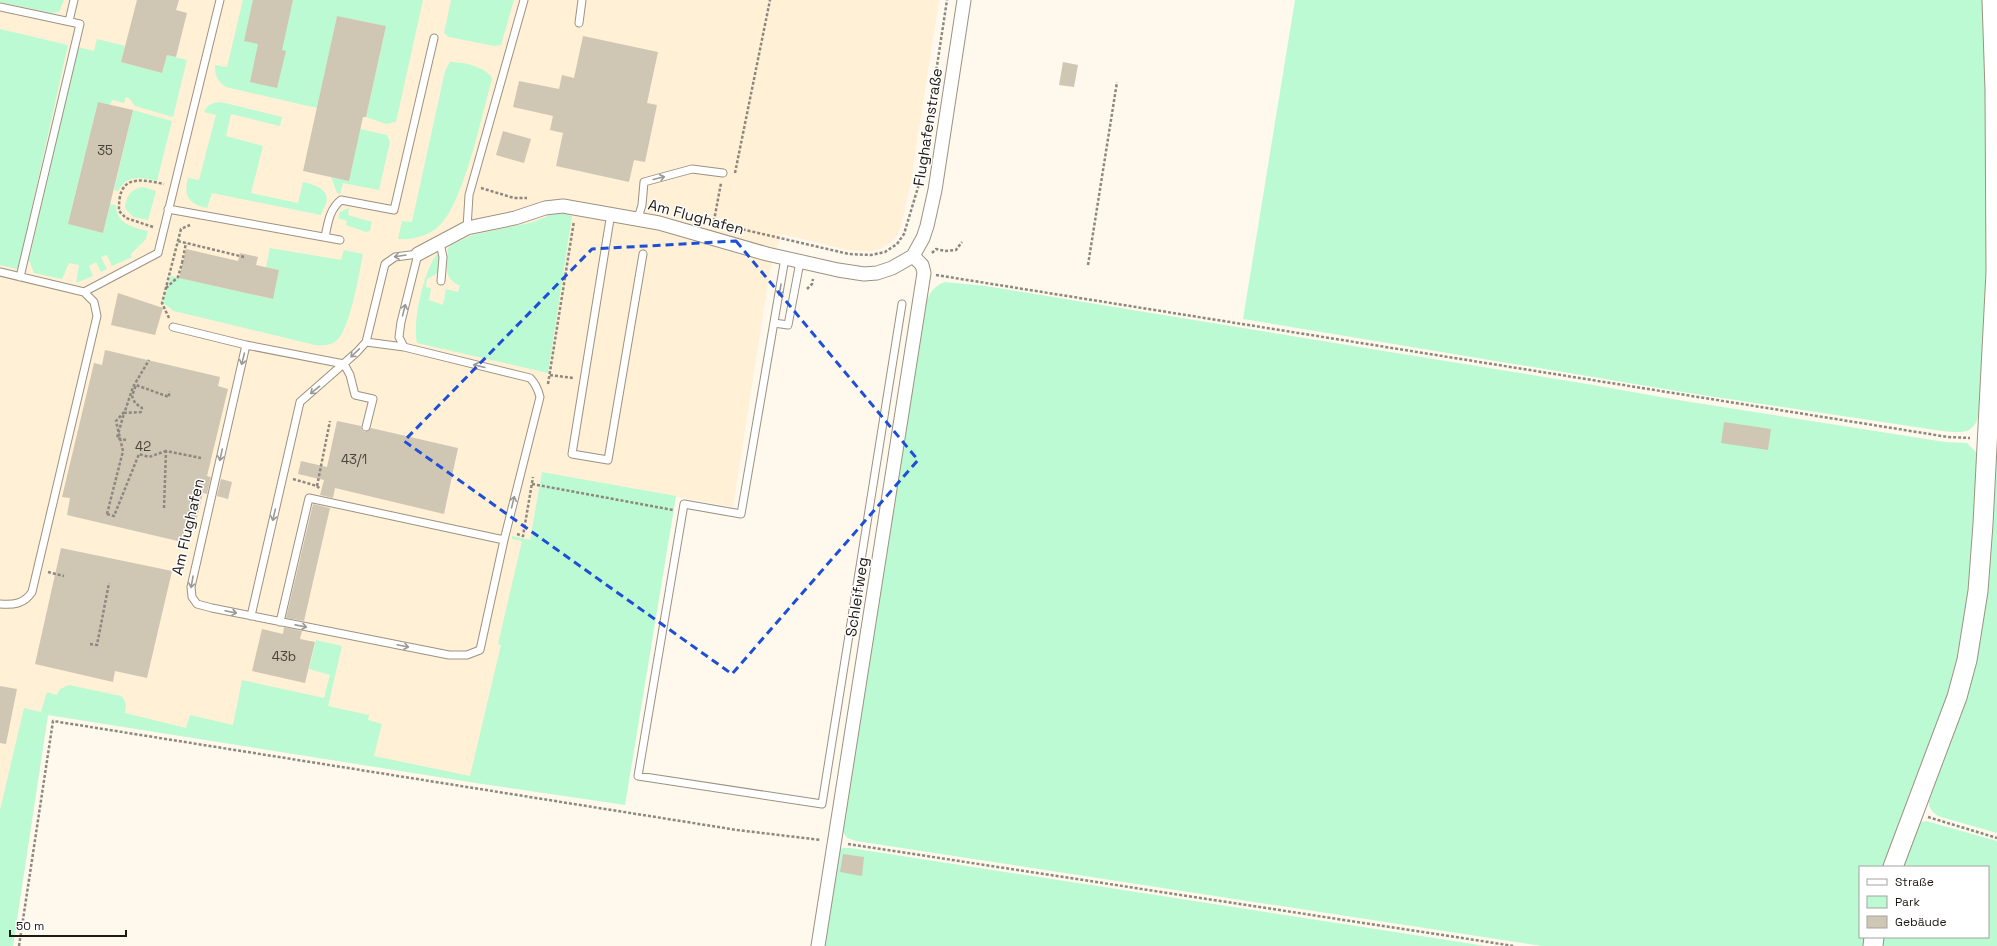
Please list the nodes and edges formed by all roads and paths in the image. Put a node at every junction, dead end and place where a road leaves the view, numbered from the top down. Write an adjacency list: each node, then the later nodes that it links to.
1 (74, 0): 10 (lane)
2 (220, 0): 16 (lane)
3 (524, 0): 26 (lane)
4 (582, 0): 11 (lane)
5 (770, 0): 15 (path)
6 (947, 0): 25 (path)
7 (964, 0): 38 (street, Flughafenstraße)
8 (1992, 0): 65 (street)
9 (0, 8): 10 (lane)
10 (69, 21): 46 (lane)
11 (579, 23)
12 (434, 38): 28 (lane)
13 (1117, 82): 42 (path)
14 (723, 173): 23 (lane, one-way to 14); 25 (path)
15 (734, 176)
16 (174, 187): 19 (lane); 27 (path)
17 (479, 187): 18 (path)
18 (532, 198)
19 (168, 208): 22 (lane); 27 (lane)
20 (611, 213): 23 (street, Am Flughafen); 26 (street, Am Flughafen); 60 (lane)
21 (576, 214): 59 (path)
22 (212, 217): 28 (lane); 31 (path)
23 (638, 218): 29 (street, Am Flughafen)
24 (706, 221): 25 (path)
25 (714, 223): 29 (path)
26 (467, 228): 32 (street, Am Flughafen)
27 (164, 229): 50 (lane)
28 (325, 237): 30 (lane)
29 (711, 237): 40 (street, Am Flughafen)
30 (340, 240)
31 (178, 241): 34 (path); 48 (path)
32 (440, 242): 35 (street, Am Flughafen); 47 (lane)
33 (962, 242): 37 (path)
34 (186, 243): 39 (path); 48 (path)
35 (418, 254): 54 (lane, Am Flughafen, one-way to 54); 56 (lane, one-way to 35)
36 (643, 254): 60 (lane)
37 (931, 254)
38 (913, 256): 41 (street, Am Flughafen); 44 (street)
39 (244, 257)
40 (785, 258): 41 (street, Am Flughafen); 52 (lane, one-way to 52)
41 (800, 262): 52 (lane)
42 (1088, 265)
43 (0, 272): 46 (lane)
44 (924, 273): 65 (path); 85 (street, Schleifweg)
45 (814, 274): 49 (path)
46 (20, 277): 50 (lane)
47 (441, 281)
48 (166, 289): 53 (path)
49 (807, 290)
50 (84, 292): 76 (lane)
51 (902, 304): 73 (lane)
52 (774, 323): 73 (lane)
53 (173, 327): 55 (lane)
54 (366, 342): 56 (lane); 58 (lane, one-way to 58)
55 (246, 346): 58 (lane); 80 (lane, Am Flughafen, one-way to 80)
56 (404, 347): 74 (lane, one-way to 56)
57 (149, 360): 67 (path)
58 (344, 364): 64 (lane); 80 (lane, one-way to 80)
59 (550, 375): 60 (path); 62 (path)
60 (584, 380)
61 (169, 391): 66 (path)
62 (547, 391)
63 (330, 421): 71 (path)
64 (366, 427)
65 (1987, 439): 83 (street)
66 (126, 440)
67 (166, 451): 68 (path); 72 (path)
68 (201, 458)
69 (533, 476): 70 (path)
70 (532, 484): 73 (path); 74 (path)
71 (317, 486)
72 (164, 508)
73 (683, 512)
74 (506, 532): 75 (lane)
75 (504, 540): 81 (lane, one-way to 75); 81 (lane)
76 (38, 570): 77 (path); 79 (lane)
77 (64, 576)
78 (109, 583): 82 (path)
79 (0, 604)
80 (251, 616): 81 (lane)
81 (280, 622)
82 (90, 644)
83 (1914, 812): 84 (path); 86 (street)
84 (1997, 838)
85 (834, 842): 87 (path); 88 (street, Schleifweg); 89 (path)
86 (1893, 866)
87 (19, 946)
88 (818, 946)
89 (1514, 946)

